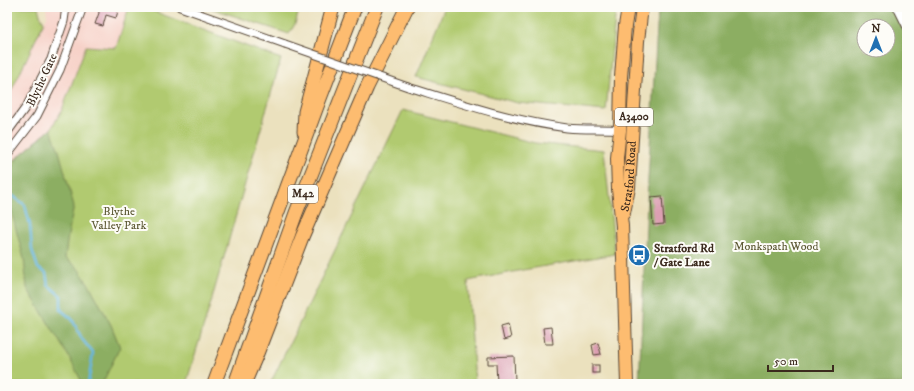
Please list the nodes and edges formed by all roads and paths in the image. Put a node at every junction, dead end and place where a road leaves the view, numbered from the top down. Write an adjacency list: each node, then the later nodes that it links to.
1 (66, 7): 14 (street, Blythe Gate)
2 (83, 7): 16 (street, Blythe Gate)
3 (180, 7): 12 (street, bridge)
4 (332, 7): 15 (highway)
5 (355, 7): 15 (highway, M42)
6 (377, 7): 19 (highway, M42)
7 (406, 7): 20 (highway)
8 (628, 7): 12 (main road, Stratford Road / A3400)
9 (642, 7): 13 (main road, Stratford Road / A3400)
10 (898, 7): 11 (street)
11 (907, 25)
12 (620, 130): 13 (street); 17 (main road, Stratford Road / A3400)
13 (633, 132): 17 (main road, Stratford Road / A3400)
14 (7, 133)
15 (304, 142): 18 (highway, M42)
16 (7, 155)
17 (622, 226): 21 (main road, Stratford Road / A3400)
18 (214, 384)
19 (235, 384)
20 (244, 384)
21 (627, 384)

